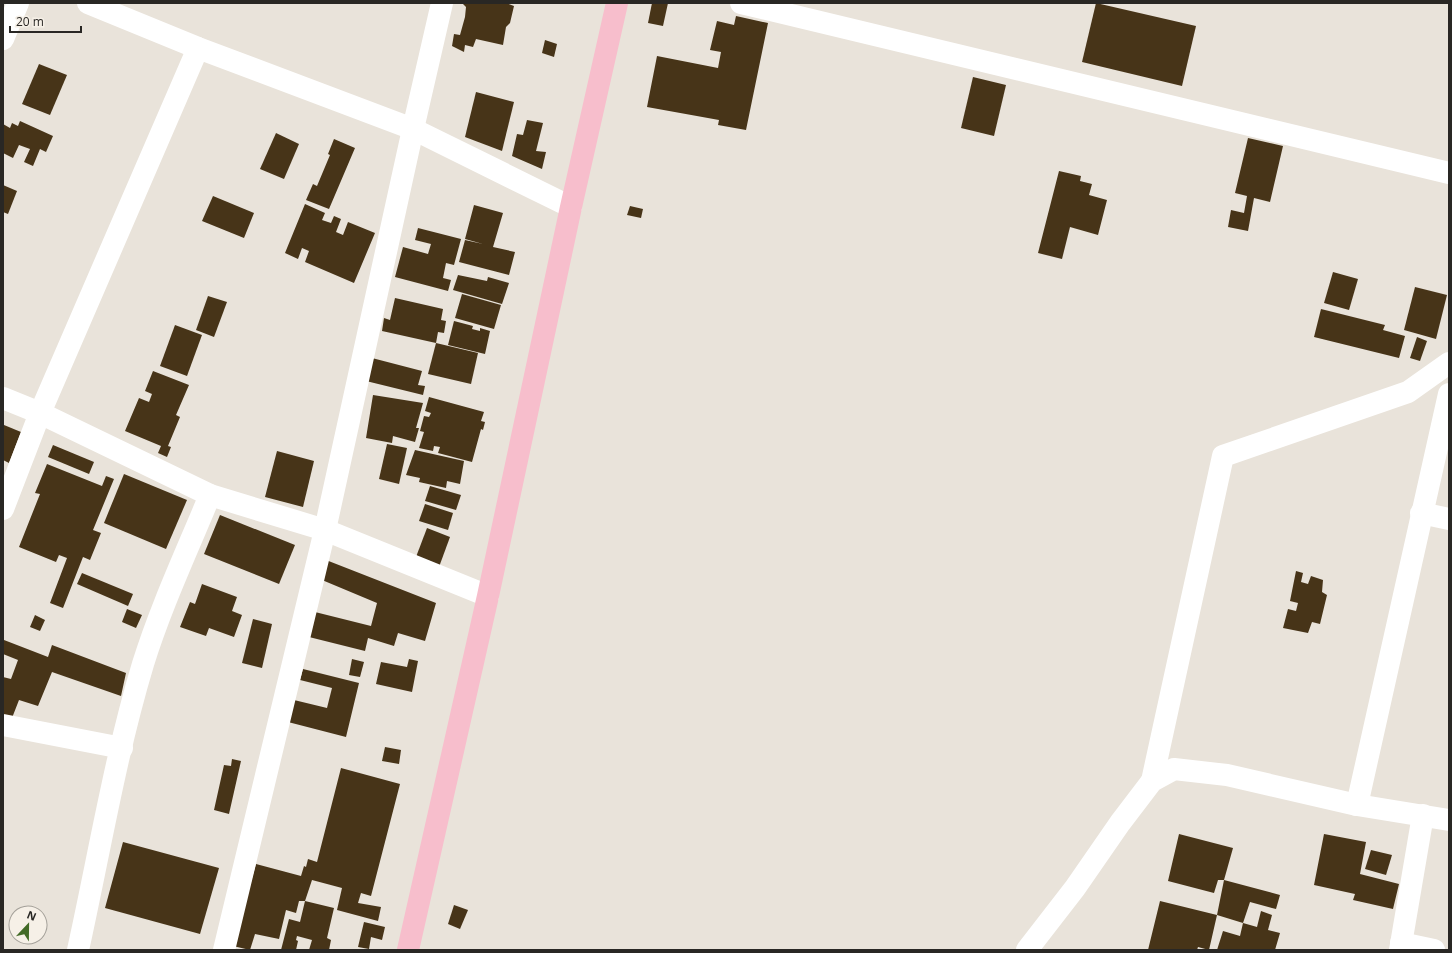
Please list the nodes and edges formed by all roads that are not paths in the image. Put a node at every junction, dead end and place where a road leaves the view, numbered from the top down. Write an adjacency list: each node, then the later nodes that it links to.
1 (18, 3): 6 (street)
2 (88, 3): 7 (street)
3 (442, 3): 8 (street)
4 (617, 3): 10 (main road)
5 (741, 3): 9 (street)
6 (3, 39)
7 (198, 48): 8 (street); 14 (street)
8 (413, 129): 10 (street); 19 (street)
9 (1449, 173)
10 (571, 207): 20 (main road)
11 (1449, 364): 23 (street)
12 (1449, 394): 17 (street)
13 (3, 398): 14 (street)
14 (40, 413): 15 (street); 16 (street)
15 (210, 495): 19 (street); 22 (street)
16 (3, 509)
17 (1421, 513): 18 (street); 24 (street)
18 (1449, 519)
19 (325, 530): 20 (street); 29 (street)
20 (488, 596): 30 (main road)
21 (3, 725): 22 (street)
22 (122, 748): 28 (street)
23 (1152, 781): 24 (street); 31 (street)
24 (1357, 805): 25 (street)
25 (1423, 815): 26 (street); 27 (street)
26 (1449, 820)
27 (1400, 946): 32 (street)
28 (78, 950)
29 (224, 950)
30 (408, 950)
31 (1027, 950)
32 (1434, 950)

